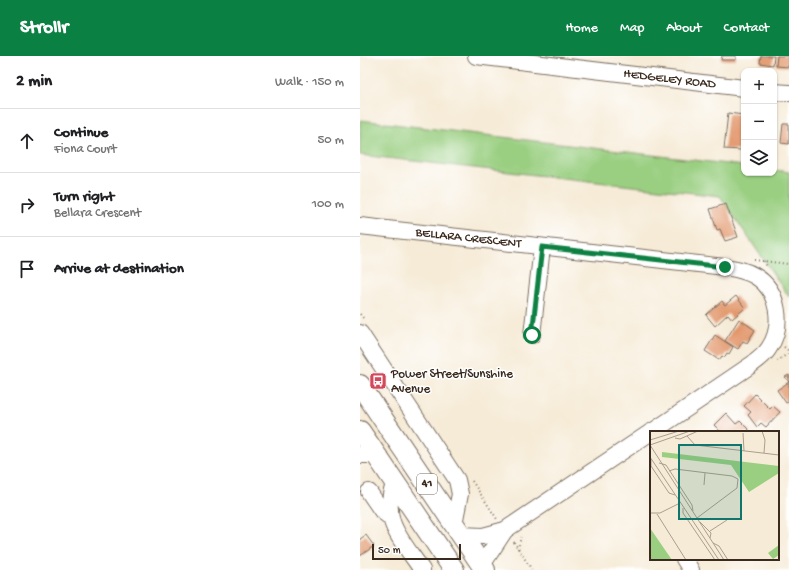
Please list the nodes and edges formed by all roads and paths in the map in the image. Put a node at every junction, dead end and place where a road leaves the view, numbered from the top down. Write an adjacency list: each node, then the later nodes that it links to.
1 (476, 56): 2 (street, HEDGELEY ROAD)
2 (741, 88)
3 (777, 92): 4 (street)
4 (789, 94)
5 (360, 226): 6 (street, BELLARA CRESCENT)
6 (542, 247): 10 (street); 13 (street, BELLARA CRESCENT)
7 (764, 261): 8 (path)
8 (789, 264)
9 (360, 333): 19 (street)
10 (532, 335)
11 (360, 384): 19 (main road, 41)
12 (360, 431): 15 (main road, 41)
13 (652, 431)
14 (650, 433): 20 (street, BELLARA CRESCENT)
15 (368, 455): 16 (main road, 41)
16 (395, 482): 18 (street); 26 (main road, 41)
17 (369, 492): 18 (street)
18 (390, 517): 25 (street)
19 (458, 529): 20 (street); 24 (main road, 41)
20 (505, 530): 24 (street)
21 (522, 533): 22 (path)
22 (518, 549)
23 (685, 560): 27 (street)
24 (483, 568)
25 (422, 570)
26 (454, 570)
27 (691, 570)

